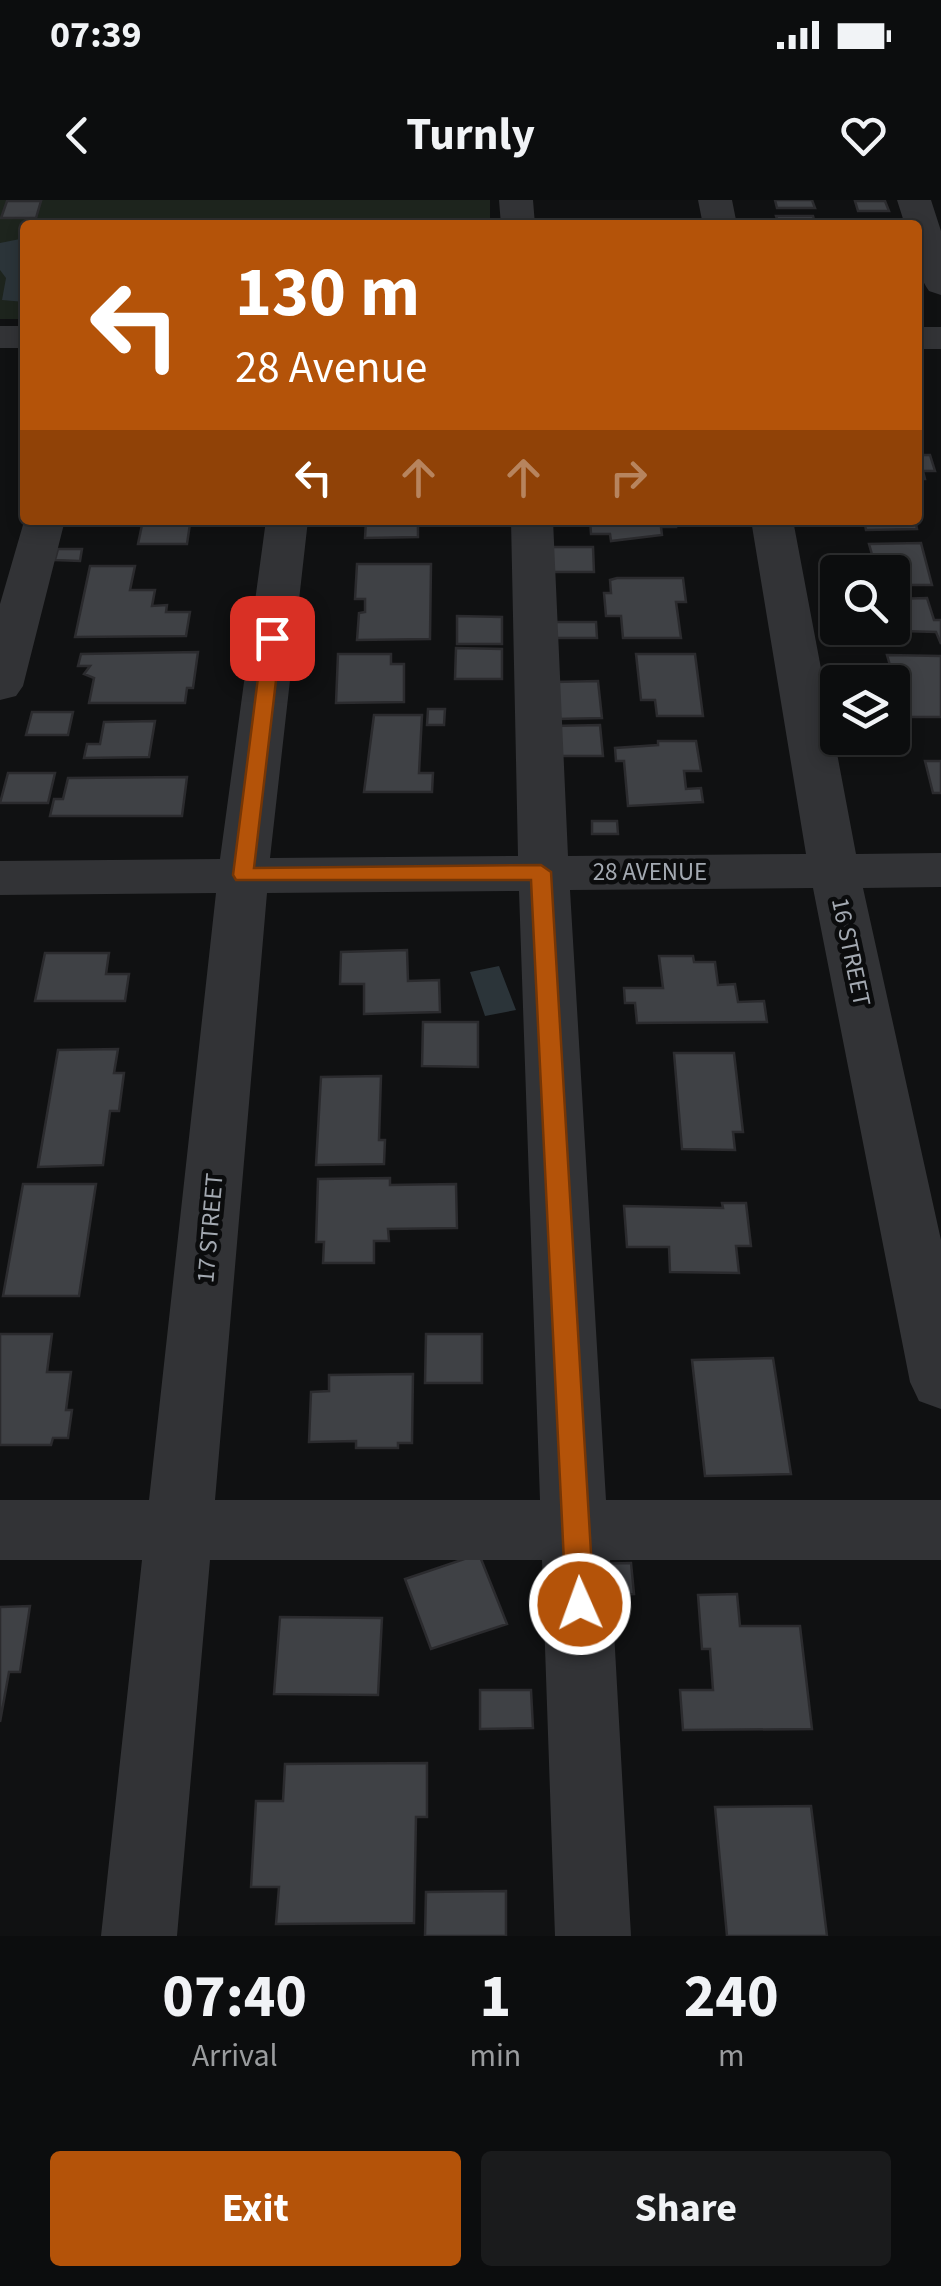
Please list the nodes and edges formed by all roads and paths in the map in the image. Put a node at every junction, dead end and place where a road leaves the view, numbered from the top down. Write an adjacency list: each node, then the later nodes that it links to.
1 (922, 225): 2 (street)
2 (941, 284)
3 (43, 525): 7 (street)
4 (286, 525): 11 (street, 17 STREET)
5 (532, 525): 10 (street)
6 (773, 525): 8 (street, 16 STREET)
7 (0, 686)
8 (834, 870): 9 (street, 28 AVENUE); 10 (street, 28 AVENUE); 13 (street, 16 STREET)
9 (941, 870)
10 (541, 872): 11 (street, 28 AVENUE); 16 (street)
11 (243, 875): 12 (street, 28 AVENUE); 15 (street, 17 STREET)
12 (0, 878)
13 (941, 1382)
14 (0, 1530): 15 (street)
15 (181, 1530): 16 (street); 18 (street, 17 STREET)
16 (577, 1530): 17 (street); 19 (street)
17 (941, 1530)
18 (139, 1936)
19 (594, 1936)

